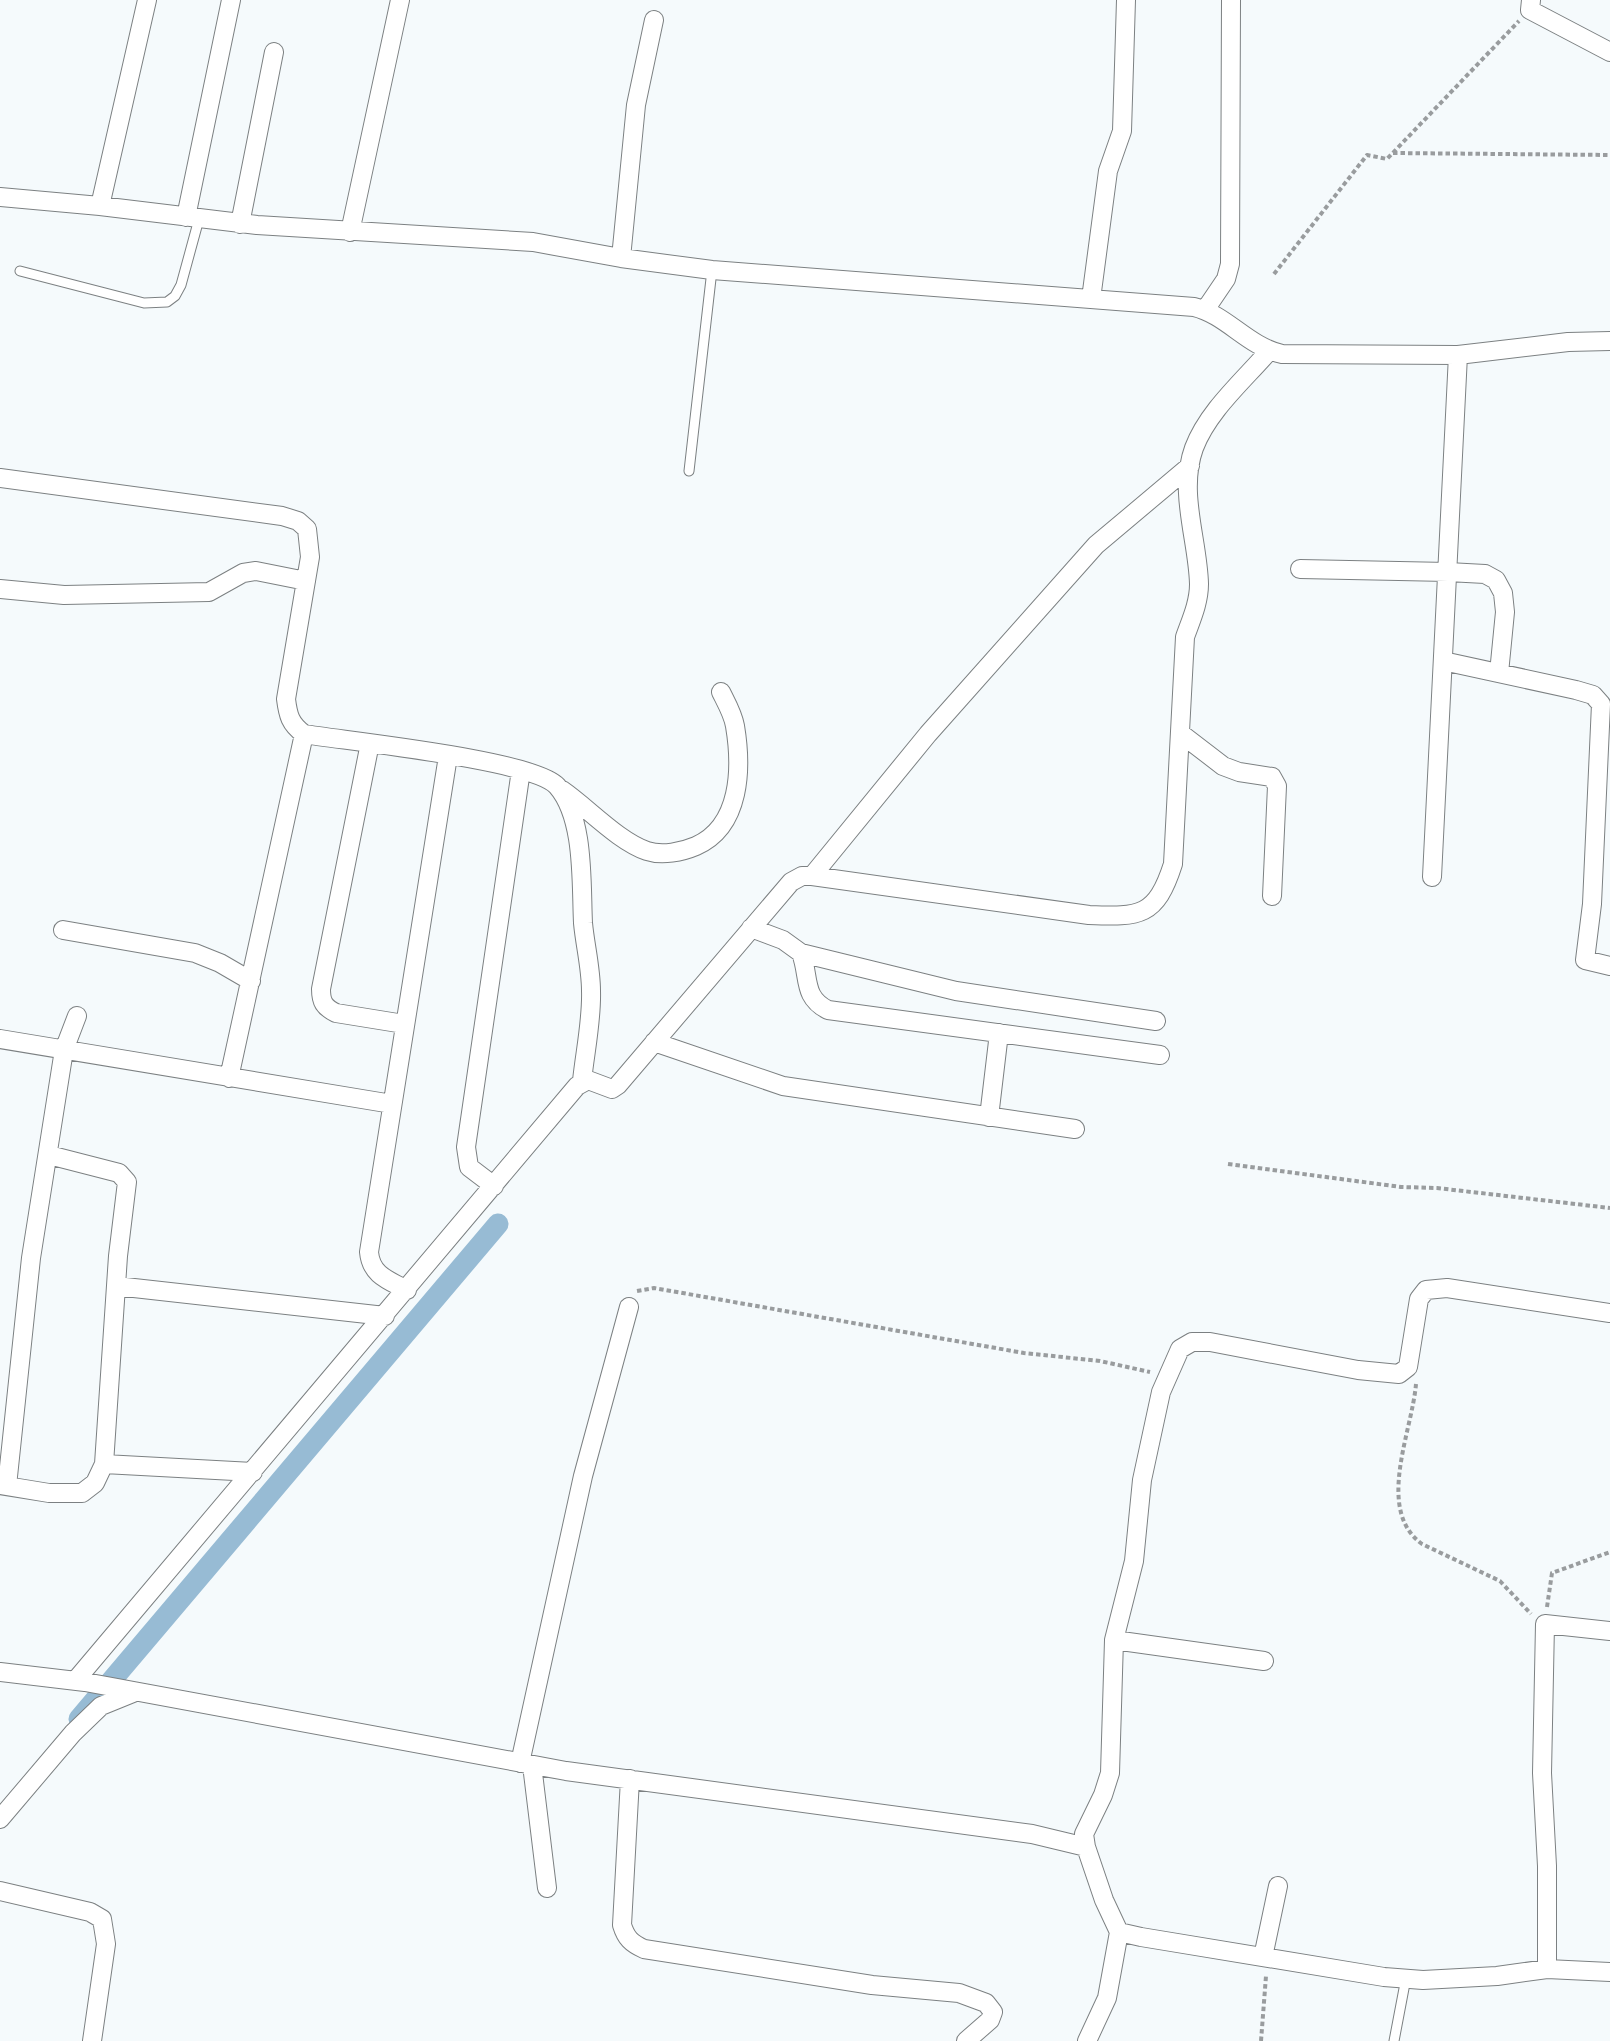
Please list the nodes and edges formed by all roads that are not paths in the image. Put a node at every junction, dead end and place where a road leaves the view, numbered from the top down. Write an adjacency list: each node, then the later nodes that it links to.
1 (147, 0): 11 (street)
2 (231, 0): 12 (street)
3 (400, 0): 14 (street)
4 (1126, 0): 18 (street)
5 (1231, 0): 19 (street)
6 (1531, 5): 9 (street)
7 (654, 20): 15 (street)
8 (274, 52): 13 (street)
9 (1610, 52)
10 (0, 197): 11 (street)
11 (100, 206): 12 (street)
12 (193, 218): 13 (street); 17 (lane)
13 (240, 224): 14 (street)
14 (350, 232): 15 (street)
15 (621, 258): 16 (street)
16 (712, 270): 18 (street); 24 (lane)
17 (20, 271)
18 (1091, 299): 19 (street)
19 (1205, 310): 21 (street)
20 (1610, 341): 22 (street)
21 (1269, 351): 22 (street); 23 (street)
22 (1458, 355): 27 (street)
23 (1190, 466): 33 (street); 39 (street)
24 (689, 471)
25 (0, 478): 28 (street)
26 (1300, 569): 27 (street)
27 (1448, 572): 30 (street); 31 (street)
28 (306, 581): 29 (street); 34 (street)
29 (0, 589)
30 (1443, 661): 31 (street); 40 (street)
31 (1499, 673): 45 (street)
32 (721, 692): 38 (street)
33 (1180, 733): 39 (street); 41 (street)
34 (304, 734): 35 (street); 46 (street)
35 (370, 743): 36 (street); 49 (street)
36 (448, 756): 37 (street); 49 (street)
37 (521, 770): 38 (street); 61 (street)
38 (556, 785): 56 (street)
39 (812, 876): 42 (street)
40 (1432, 878)
41 (1272, 896)
42 (751, 928): 44 (street); 52 (street)
43 (63, 930): 46 (street)
44 (801, 953): 48 (street); 50 (street)
45 (1610, 966)
46 (251, 981): 55 (street)
47 (77, 1016): 53 (street)
48 (1156, 1021)
49 (404, 1024): 57 (street)
50 (999, 1033): 54 (street); 58 (street)
51 (0, 1039): 53 (street)
52 (654, 1042): 56 (street); 58 (street)
53 (64, 1050): 55 (street); 60 (street)
54 (1160, 1055)
55 (230, 1078): 57 (street)
56 (594, 1084): 61 (street)
57 (392, 1104): 63 (street)
58 (989, 1117): 59 (street)
59 (1076, 1129)
60 (49, 1155): 62 (street); 69 (street)
61 (494, 1186): 63 (street)
62 (116, 1286): 66 (street); 67 (street)
63 (407, 1290): 66 (street)
64 (629, 1307): 76 (street)
65 (1610, 1313): 71 (street)
66 (385, 1316): 68 (street)
67 (104, 1464): 68 (street); 69 (street)
68 (253, 1472): 74 (street)
69 (4, 1485)
70 (1610, 1631): 85 (street)
71 (1114, 1640): 72 (street); 79 (street)
72 (1264, 1661)
73 (0, 1672): 74 (street)
74 (80, 1682): 75 (street)
75 (129, 1691): 76 (street); 78 (street)
76 (526, 1764): 77 (street); 81 (street)
77 (630, 1779): 79 (street); 89 (street)
78 (0, 1820)
79 (1086, 1847): 83 (street)
80 (1278, 1886): 84 (street)
81 (547, 1888)
82 (0, 1891): 88 (street)
83 (1119, 1932): 84 (street); 90 (street)
84 (1265, 1958): 87 (street)
85 (1546, 1969): 86 (street); 87 (street)
86 (1610, 1972)
87 (1406, 1978): 91 (lane)
88 (92, 2041)
89 (966, 2041)
90 (1087, 2041)
91 (1394, 2041)

